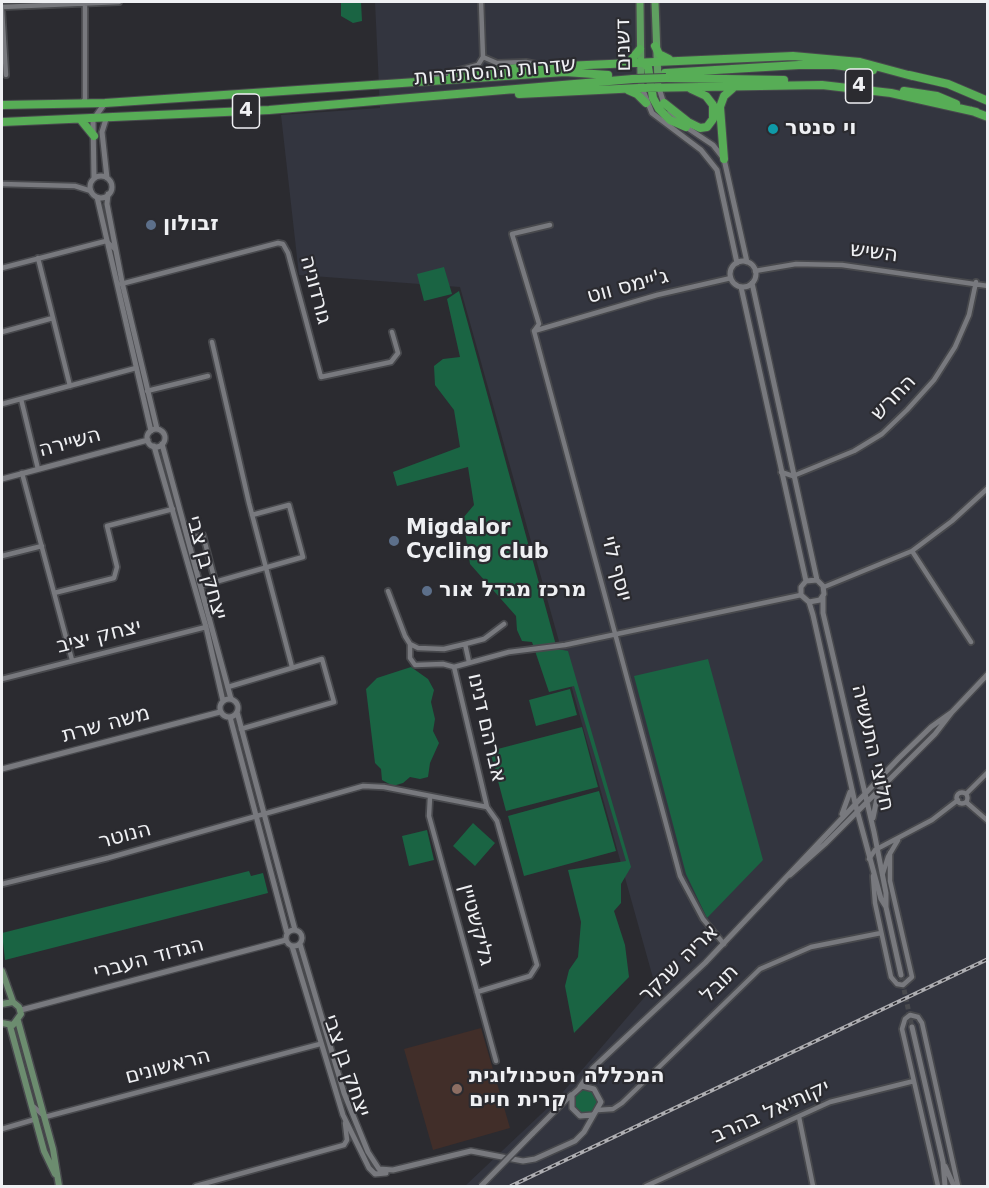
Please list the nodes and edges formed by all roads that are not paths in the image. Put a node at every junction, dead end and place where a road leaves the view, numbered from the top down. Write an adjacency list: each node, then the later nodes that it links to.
1 (120, 2): 6 (street)
2 (482, 2): 10 (street)
3 (640, 2): 9 (main road, דשנים)
4 (654, 2): 8 (main road, דשנים)
5 (54, 4): 6 (street); 7 (street)
6 (85, 5): 30 (street)
7 (2, 9): 16 (street)
8 (655, 46): 11 (main road, דשנים); 12 (highway)
9 (639, 49): 13 (main road, דשנים); 14 (highway)
10 (483, 57): 15 (street); 18 (street)
11 (655, 60): 12 (highway); 13 (highway); 23 (main road, דשנים)
12 (670, 60): 17 (highway)
13 (639, 61): 14 (highway); 22 (main road, דשנים); 23 (highway)
14 (628, 62): 15 (highway)
15 (554, 67): 18 (highway)
16 (6, 75)
17 (912, 76): 20 (highway, שדרות ההסתדרות / 4); 26 (highway, שדרות ההסתדרות / 4)
18 (419, 81): 20 (highway)
19 (737, 84): 24 (highway); 25 (highway, שדרות ההסתדרות / 4, bridge); 32 (highway, שדרות ההסתדרות / 4); 39 (highway)
20 (372, 87): 27 (highway, שדרות ההסתדרות / 4)
21 (624, 88): 22 (highway); 25 (highway); 28 (highway)
22 (642, 88): 23 (highway); 28 (street)
23 (655, 88): 24 (highway); 29 (street); 37 (highway)
24 (687, 88): 29 (highway)
25 (446, 95): 33 (highway, שדרות ההסתדרות / 4)
26 (987, 101)
27 (105, 103): 30 (highway, שדרות ההסתדרות / 4); 35 (street)
28 (646, 103): 51 (street)
29 (664, 103): 37 (street)
30 (80, 104): 31 (highway, שדרות ההסתדרות / 4)
31 (2, 105)
32 (987, 117)
33 (105, 119): 35 (highway, שדרות ההסתדרות / 4); 41 (street)
34 (80, 120): 35 (highway, שדרות ההסתדרות / 4); 36 (highway, שדרות ההסתדרות / 4); 38 (highway)
35 (93, 120): 38 (street)
36 (2, 122)
37 (686, 127): 39 (street)
38 (94, 136): 40 (street)
39 (724, 159): 50 (street)
40 (94, 178): 41 (street); 43 (street)
41 (108, 179): 44 (street)
42 (2, 184): 43 (street)
43 (91, 191): 45 (street)
44 (108, 194): 45 (street); 48 (street)
45 (97, 196): 47 (street)
46 (550, 225): 62 (street, יוסף לוי)
47 (106, 241): 48 (street); 49 (street); 60 (street)
48 (115, 249): 55 (street)
49 (38, 258): 52 (street); 61 (street)
50 (747, 262): 51 (street); 53 (street)
51 (737, 263): 54 (street)
52 (2, 268)
53 (755, 271): 56 (street, השיש); 57 (street)
54 (731, 278): 58 (street); 62 (street, ג'יימס ווט)
55 (122, 282): 60 (street); 64 (street, גורדוניה); 69 (street)
56 (976, 282): 59 (street, השיש); 79 (street, החרש)
57 (752, 283): 58 (street); 79 (street)
58 (741, 286): 77 (street)
59 (987, 286)
60 (118, 289): 66 (street)
61 (53, 318): 63 (street); 68 (street)
62 (534, 331): 101 (street, יוסף לוי)
63 (2, 332)
64 (392, 332)
65 (212, 342): 83 (street)
66 (136, 368): 68 (street); 72 (street)
67 (208, 376): 69 (street)
68 (70, 386): 70 (street)
69 (147, 391): 72 (street)
70 (21, 399): 71 (street); 76 (street)
71 (2, 404)
72 (154, 430): 73 (street); 74 (street, יצחק בן צבי)
73 (148, 440): 75 (street); 76 (street, השיירה)
74 (162, 444): 75 (street); 84 (street, יצחק בן צבי)
75 (154, 446): 82 (street, יצחק בן צבי)
76 (38, 469): 78 (street, השיירה)
77 (780, 470): 79 (street); 91 (street)
78 (22, 473): 80 (street, השיירה); 85 (street)
79 (793, 476): 89 (street)
80 (2, 479)
81 (987, 488): 86 (street)
82 (173, 509): 95 (street); 100 (street, יצחק בן צבי)
83 (252, 515): 88 (street); 88 (street)
84 (188, 539): 90 (street); 92 (street, יצחק בן צבי)
85 (42, 546): 87 (street); 95 (street)
86 (912, 551): 93 (street); 102 (street)
87 (2, 556)
88 (266, 566): 90 (street); 107 (street)
89 (818, 580): 91 (street); 93 (street)
90 (215, 581): 92 (street)
91 (806, 581): 96 (street)
92 (201, 586): 111 (street, יצחק בן צבי)
93 (824, 587): 97 (street, חלוצי התעשיה)
94 (388, 591): 103 (street)
95 (54, 593): 105 (street)
96 (801, 595): 98 (street); 101 (street, אברהם דנינו)
97 (823, 597): 98 (street); 123 (street, חלוצי התעשיה)
98 (809, 602): 121 (street, חלוצי התעשיה)
99 (504, 624): 104 (street)
100 (206, 627): 105 (street, יצחק יציב); 113 (street, יצחק בן צבי)
101 (616, 634): 106 (street, אברהם דנינו); 153 (street, יוסף לוי)
102 (971, 642)
103 (410, 644): 104 (street); 108 (street)
104 (465, 645): 106 (street)
105 (72, 660): 110 (street, יצחק יציב)
106 (470, 662): 108 (street, אברהם דנינו)
107 (292, 667): 111 (street); 118 (street)
108 (454, 667): 130 (street, אברהם דנינו)
109 (987, 674): 116 (street, אריה שנקר)
110 (2, 679)
111 (228, 687): 112 (street, יצחק בן צבי)
112 (231, 699): 113 (street); 115 (street)
113 (223, 701): 114 (street)
114 (220, 712): 117 (street); 119 (street, משה שרת)
115 (237, 712): 117 (street); 118 (street)
116 (952, 712): 122 (street, אריה שנקר); 123 (street, אריה שנקר)
117 (230, 717): 133 (street)
118 (241, 729): 132 (street)
119 (2, 769)
120 (987, 772): 124 (street)
121 (851, 788): 129 (street, חלוצי התעשיה); 134 (street)
122 (880, 789): 127 (street, אריה שנקר); 138 (street)
123 (865, 792): 127 (street, חלוצי התעשיה); 129 (street, אריה שנקר)
124 (966, 794): 126 (street); 128 (street)
125 (430, 797): 130 (street, אברהם דנינו); 132 (street, אברהם דנינו); 158 (street, גליקשטיין)
126 (958, 800): 128 (street); 139 (street)
127 (867, 801): 131 (street, אריה שנקר); 138 (street, חלוצי התעשיה)
128 (966, 802): 135 (street)
129 (855, 803): 131 (street, חלוצי התעשיה); 134 (street, אריה שנקר)
130 (488, 807): 158 (street)
131 (857, 812): 136 (street, אריה שנקר); 137 (street, חלוצי התעשיה)
132 (264, 813): 133 (street, אברהם דנינו); 148 (street)
133 (256, 816): 146 (street, הנוטר); 149 (street)
134 (838, 821): 144 (street, אריה שנקר)
135 (987, 821)
136 (840, 829): 137 (street); 144 (street, אריה שנקר)
137 (862, 832): 142 (street, חלוצי התעשיה)
138 (874, 832): 140 (street, חלוצי התעשיה)
139 (900, 838): 140 (street); 141 (street)
140 (877, 849): 142 (street); 145 (street, חלוצי התעשיה)
141 (890, 853): 145 (street); 150 (street)
142 (869, 858): 143 (street, חלוצי התעשיה)
143 (873, 873): 147 (street, חלוצי התעשיה); 150 (street)
144 (790, 876): 153 (street, אריה שנקר)
145 (883, 876): 147 (street, חלוצי התעשיה)
146 (2, 884)
147 (886, 907): 156 (street, חלוצי התעשיה)
148 (295, 930): 149 (street); 152 (street)
149 (287, 933): 151 (street)
150 (881, 933): 175 (street, תובל)
151 (286, 940): 154 (street); 161 (street, הגדוד העברי)
152 (300, 944): 154 (street); 188 (street, יצחק בן צבי)
153 (724, 944): 168 (street, אריה שנקר)
154 (292, 946): 166 (street, יצחק בן צבי)
155 (2, 970): 157 (main road)
156 (901, 975)
157 (5, 982): 159 (main road); 160 (main road)
158 (477, 992): 167 (street, גליקשטיין)
159 (13, 1002): 160 (main road); 161 (main road)
160 (3, 1003)
161 (21, 1011): 162 (main road)
162 (18, 1021): 164 (main road); 182 (main road)
163 (2, 1023): 164 (main road)
164 (10, 1026): 174 (main road)
165 (912, 1027): 187 (street)
166 (320, 1044): 179 (street, יצחק בן צבי); 182 (street, הראשונים)
167 (496, 1061)
168 (589, 1072): 170 (street, אריה שנקר); 171 (street)
169 (914, 1081): 183 (street, יקותיאל בהרב); 194 (street); 196 (street)
170 (580, 1087): 171 (street); 172 (street)
171 (590, 1087): 173 (street)
172 (572, 1095): 177 (street); 178 (street)
173 (601, 1099): 175 (street); 176 (street)
174 (31, 1102): 182 (street); 184 (main road)
175 (611, 1109): 176 (street)
176 (598, 1110): 180 (street)
177 (555, 1112): 178 (street); 191 (street, bridge)
178 (574, 1112): 181 (street)
179 (344, 1115): 188 (street, יצחק בן צבי); 190 (street)
180 (592, 1115): 181 (street); 186 (street)
181 (580, 1116): 186 (street)
182 (45, 1117): 189 (main road)
183 (799, 1117): 192 (street, יקותיאל בהרב); 193 (street)
184 (36, 1119): 185 (street); 189 (main road)
185 (2, 1129)
186 (584, 1132): 188 (street, יצחק בן צבי)
187 (943, 1162): 195 (street); 196 (street)
188 (393, 1170)
189 (58, 1183)
190 (196, 1186)
191 (481, 1186)
192 (646, 1186)
193 (813, 1186)
194 (938, 1186)
195 (945, 1186)
196 (956, 1186)

